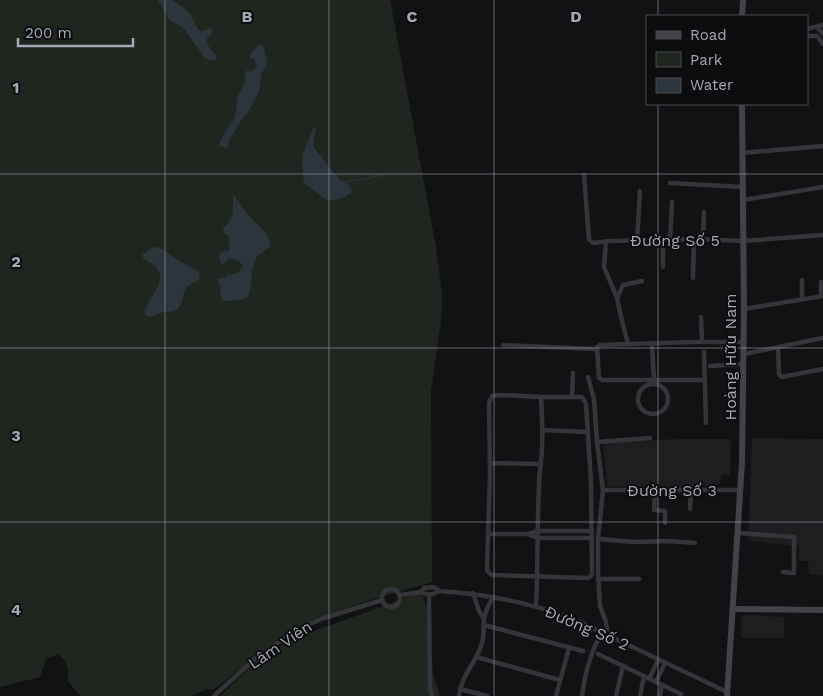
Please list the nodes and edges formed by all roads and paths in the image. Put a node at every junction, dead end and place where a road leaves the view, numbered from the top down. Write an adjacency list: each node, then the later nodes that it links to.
1 (743, 0): 2 (main road)
2 (742, 15)
3 (823, 25): 4 (street)
4 (817, 26): 5 (street); 6 (street)
5 (808, 29)
6 (823, 34)
7 (808, 36): 8 (street)
8 (823, 44)
9 (742, 105): 11 (main road, Hoàng Hữu Nam)
10 (823, 146): 11 (street)
11 (742, 153): 14 (main road, Hoàng Hữu Nam)
12 (584, 175): 27 (street)
13 (670, 182): 14 (street)
14 (743, 187): 17 (main road, Hoàng Hữu Nam)
15 (823, 187): 17 (street)
16 (640, 191): 25 (street)
17 (743, 200): 26 (main road, Hoàng Hữu Nam)
18 (672, 202): 24 (street)
19 (704, 212): 22 (street)
20 (823, 235): 26 (street, Đường Số 5)
21 (694, 239): 22 (street, Đường Số 5); 24 (street, Đường Số 5); 29 (street)
22 (703, 239): 26 (street, Đường Số 5)
23 (664, 240): 24 (street, Đường Số 5); 25 (street, Đường Số 5); 28 (street)
24 (670, 240)
25 (637, 241): 27 (street, Đường Số 5)
26 (743, 241): 36 (main road, Hoàng Hữu Nam)
27 (606, 242): 34 (street)
28 (663, 267)
29 (693, 278)
30 (802, 280): 35 (street)
31 (642, 281): 34 (street)
32 (821, 282): 33 (street)
33 (822, 296): 35 (street)
34 (617, 298): 41 (street)
35 (802, 299): 36 (street)
36 (744, 309): 40 (main road, Hoàng Hữu Nam)
37 (700, 317): 39 (street)
38 (823, 338): 45 (street)
39 (702, 342): 40 (street); 42 (street)
40 (744, 342): 47 (main road, Hoàng Hữu Nam)
41 (628, 344): 42 (street); 44 (street)
42 (652, 344): 54 (street)
43 (503, 346): 44 (street)
44 (597, 347): 54 (street)
45 (778, 347): 47 (street); 50 (street)
46 (704, 352): 53 (street)
47 (744, 354): 48 (main road, Hoàng Hữu Nam)
48 (744, 364): 49 (street); 67 (main road, Hoàng Hữu Nam)
49 (710, 366)
50 (823, 369)
51 (573, 373): 56 (street)
52 (588, 377): 61 (street)
53 (704, 380): 54 (street); 57 (street)
54 (654, 382): 54 (street)
55 (541, 397): 56 (street); 58 (street); 62 (street)
56 (572, 397): 59 (street)
57 (706, 423)
58 (542, 430): 59 (street); 63 (street)
59 (587, 432): 71 (street)
60 (650, 438): 61 (street)
61 (597, 442): 64 (street)
62 (490, 463): 63 (street); 73 (street)
63 (541, 464): 70 (street)
64 (603, 490): 65 (street, Đường Số 3); 77 (street)
65 (655, 490): 66 (street, Đường Số 3); 69 (street)
66 (691, 490): 67 (street, Đường Số 3); 68 (street)
67 (741, 490): 72 (main road, Hoàng Hữu Nam)
68 (690, 509)
69 (665, 523)
70 (538, 531): 71 (street); 74 (street); 75 (street)
71 (592, 531): 76 (street)
72 (738, 533): 79 (street); 91 (main road, Hoàng Hữu Nam)
73 (488, 534): 74 (street); 80 (street)
74 (528, 534): 75 (street)
75 (538, 538): 76 (street); 80 (street)
76 (592, 538): 80 (street)
77 (598, 539): 78 (street); 81 (street)
78 (695, 543)
79 (783, 572)
80 (536, 576): 90 (street)
81 (598, 579): 82 (street); 96 (street)
82 (639, 579)
83 (440, 590): 84 (street, Lâm Viên); 85 (street, Đường Số 2); 86 (street)
84 (421, 592): 86 (street, Lâm Viên); 87 (street, Lâm Viên)
85 (473, 593): 88 (street, Đường Số 2); 93 (street)
86 (429, 594): 112 (street)
87 (400, 595): 89 (street, Lâm Viên); 89 (street, Lâm Viên)
88 (493, 597): 90 (street, Đường Số 2); 93 (street)
89 (382, 600): 111 (street, Lâm Viên)
90 (536, 606): 95 (street, Đường Số 2)
91 (733, 609): 92 (main road); 110 (main road, Hoàng Hữu Nam)
92 (823, 610)
93 (484, 619): 94 (street)
94 (484, 625): 97 (street); 100 (street)
95 (602, 633): 96 (street, Đường Số 2); 116 (street)
96 (608, 636): 101 (street, Đường Số 2)
97 (568, 648): 98 (street); 106 (street)
98 (583, 651)
99 (598, 654): 103 (street)
100 (476, 656): 106 (street); 109 (street)
101 (658, 660): 102 (street, Đường Số 2); 105 (street)
102 (665, 662): 107 (street); 110 (street, Đường Số 2)
103 (623, 666): 104 (street); 117 (street)
104 (644, 676): 105 (street); 118 (street)
105 (649, 679): 107 (street)
106 (560, 680): 115 (street)
107 (656, 682): 108 (street)
108 (662, 685): 119 (street); 120 (street)
109 (460, 689): 113 (street); 114 (street)
110 (727, 694)
111 (214, 696)
112 (432, 696)
113 (459, 696)
114 (487, 696)
115 (556, 696)
116 (582, 696)
117 (616, 696)
118 (640, 696)
119 (660, 696)
120 (681, 696)

